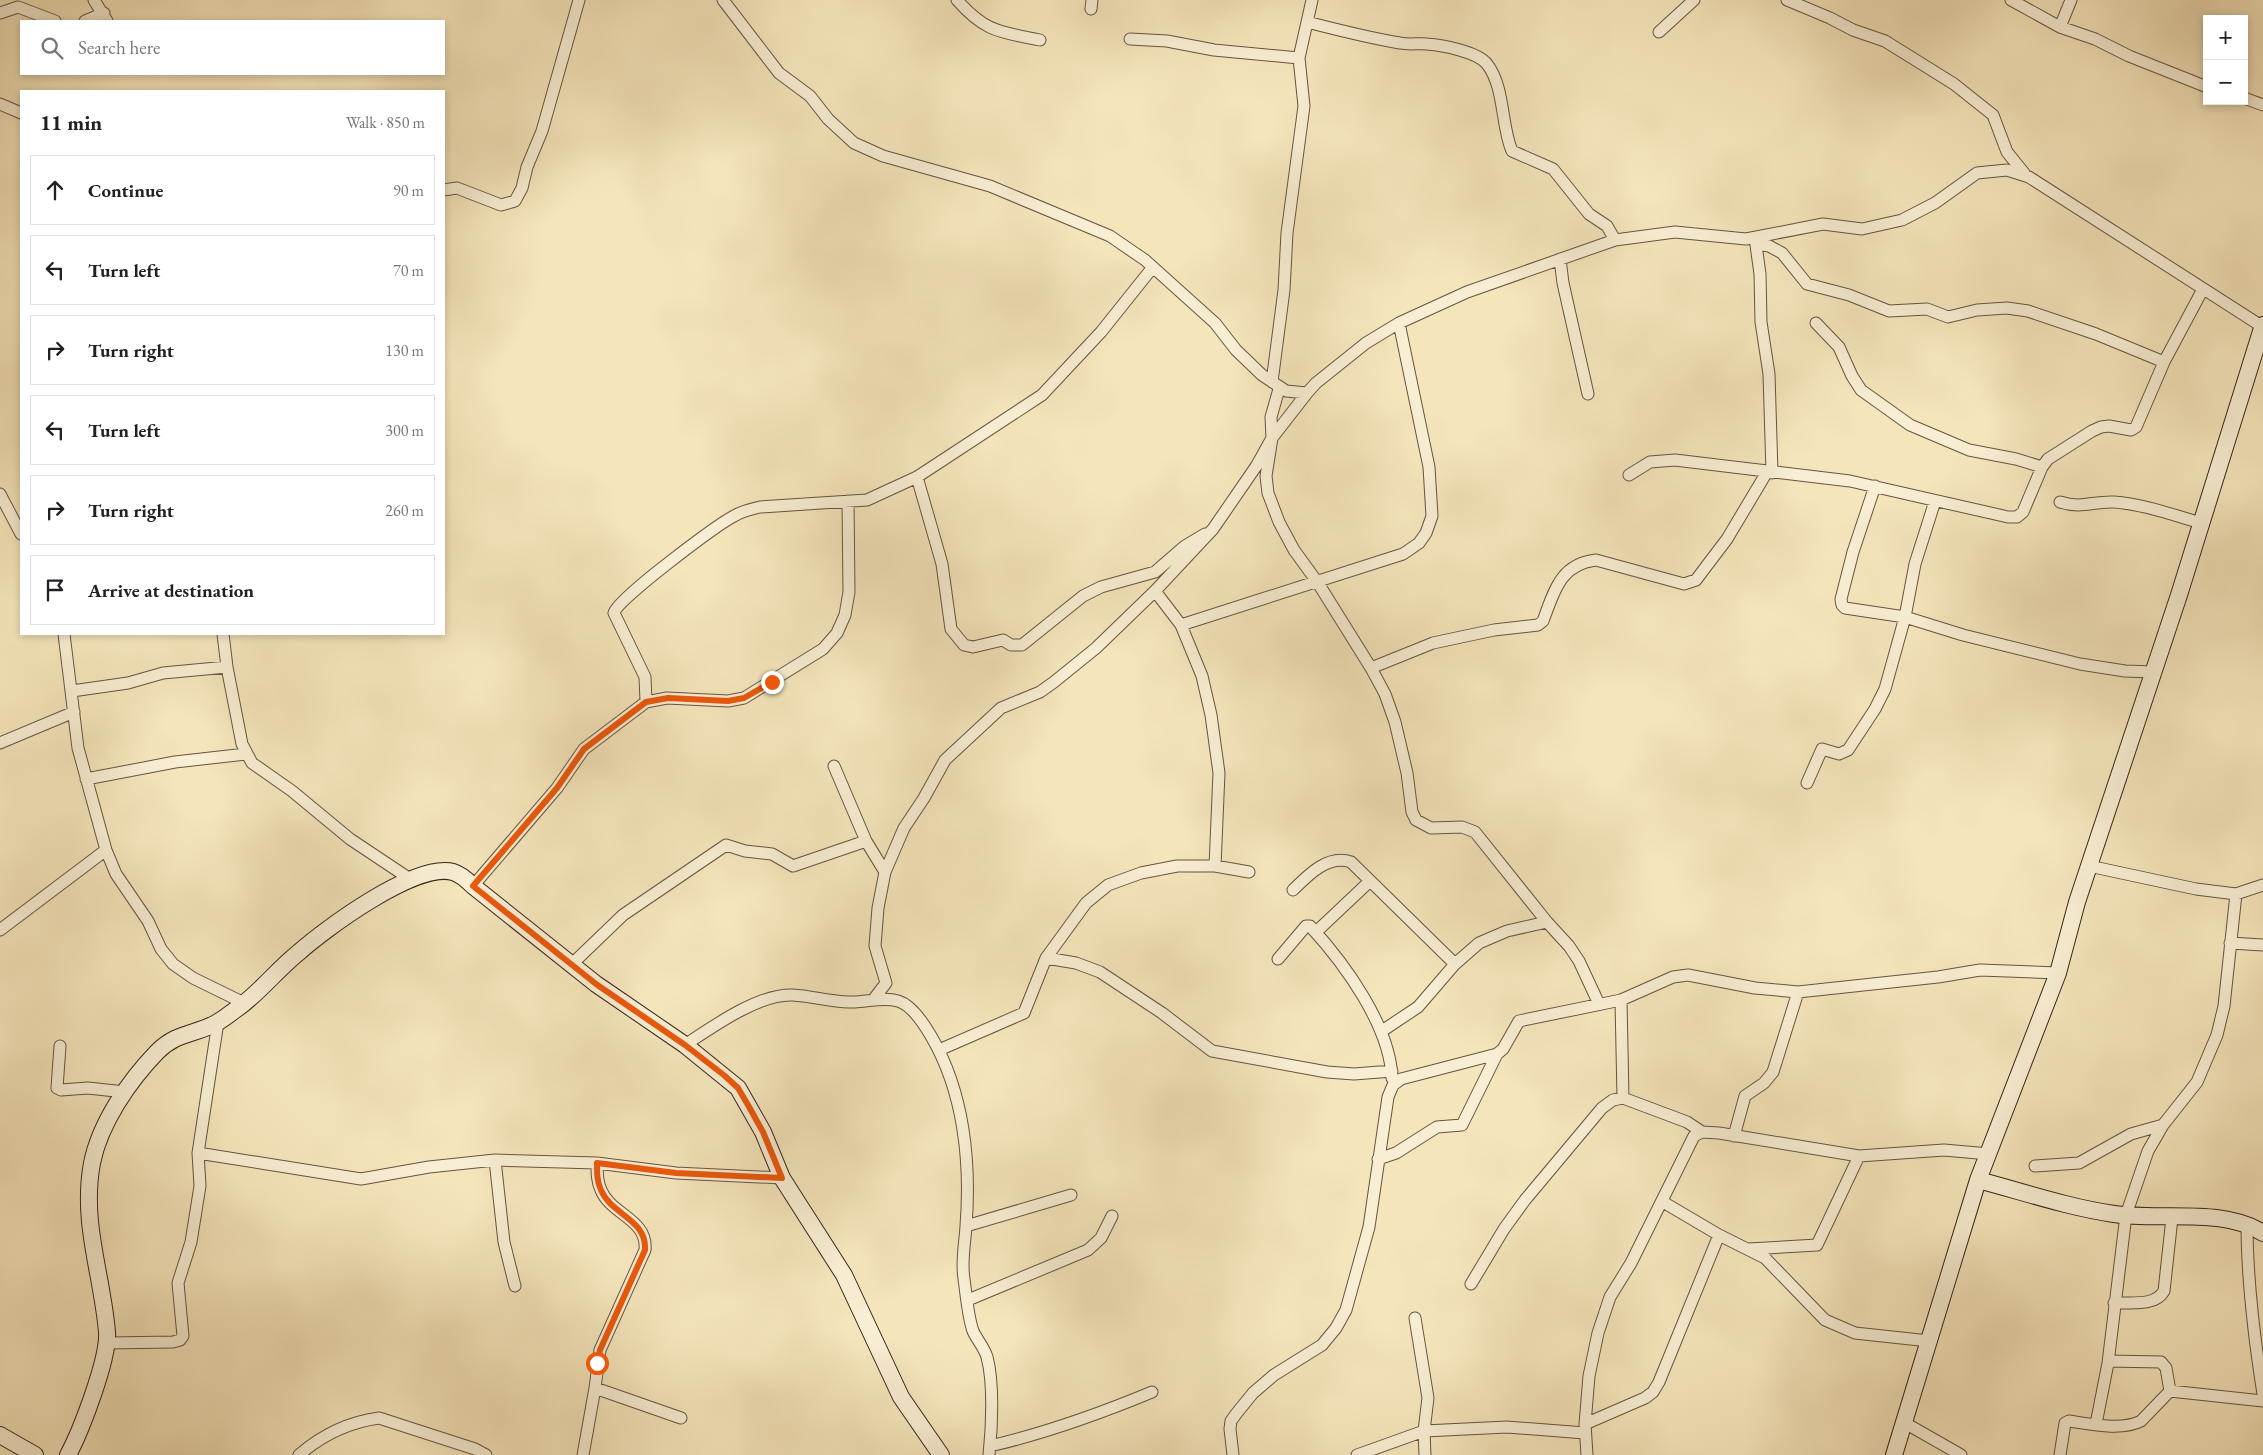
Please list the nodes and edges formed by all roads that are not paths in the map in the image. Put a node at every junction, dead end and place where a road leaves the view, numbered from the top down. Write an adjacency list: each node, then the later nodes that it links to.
1 (94, 0): 11 (street)
2 (579, 0): 26 (street)
3 (722, 0): 30 (street)
4 (957, 0): 18 (street)
5 (1312, 0): 14 (street)
6 (1694, 0): 16 (street)
7 (1787, 0): 25 (street)
8 (2011, 0): 15 (street)
9 (2071, 0): 15 (street)
10 (0, 13): 12 (street)
11 (106, 17): 13 (street)
12 (52, 20)
13 (90, 20)
14 (1307, 22): 19 (street); 27 (street)
15 (2060, 27): 20 (street)
16 (1659, 32)
17 (1130, 39): 19 (street)
18 (1040, 40)
19 (1299, 58): 36 (street)
20 (2203, 85)
21 (2248, 99): 23 (street)
22 (0, 104): 24 (street)
23 (2263, 105)
24 (20, 112)
25 (2030, 177): 28 (street); 31 (street)
26 (445, 190)
27 (1616, 240): 28 (street); 29 (street)
28 (1756, 241): 35 (street); 41 (street)
29 (1560, 259): 32 (street); 38 (street)
30 (1153, 268): 36 (street); 43 (street)
31 (2203, 289): 34 (street); 35 (street)
32 (1399, 323): 37 (street); 52 (street)
33 (1816, 323): 40 (street)
34 (2263, 326): 49 (street)
35 (2164, 362): 40 (street)
36 (1276, 385): 37 (street); 39 (street)
37 (1306, 393): 39 (street)
38 (1588, 394)
39 (1272, 438): 50 (street); 52 (street)
40 (2042, 467): 46 (street)
41 (1770, 472): 42 (street); 44 (street); 59 (street)
42 (1629, 475)
43 (916, 477): 47 (street); 50 (street)
44 (1875, 486): 46 (street); 54 (street)
45 (0, 494): 51 (street)
46 (1935, 501): 54 (street)
47 (848, 502): 62 (street); 62 (street)
48 (2060, 502): 49 (street)
49 (2201, 523): 60 (street)
50 (1213, 529): 53 (street)
51 (20, 532)
52 (1318, 583): 55 (street); 59 (street)
53 (1155, 591): 55 (street); 73 (street)
54 (1906, 617): 60 (street); 68 (street)
55 (1181, 625): 71 (street)
56 (64, 635): 61 (street)
57 (223, 635): 58 (street)
58 (227, 667): 61 (street); 65 (street)
59 (1371, 668): 81 (street)
60 (2154, 672): 72 (street)
61 (72, 691): 63 (street)
62 (646, 702): 77 (street)
63 (74, 712): 64 (street); 67 (street)
64 (0, 743)
65 (246, 754): 67 (street); 75 (street)
66 (834, 766): 69 (street)
67 (86, 779): 70 (street)
68 (1807, 783)
69 (866, 841): 73 (street); 88 (street)
70 (106, 850): 82 (street); 94 (street)
71 (1215, 866): 74 (street); 86 (street)
72 (2089, 866): 80 (street); 90 (street)
73 (884, 872): 92 (street)
74 (1249, 872)
75 (410, 878): 77 (street); 94 (street)
76 (1370, 880): 79 (street); 83 (street); 89 (street)
77 (473, 886): 88 (street)
78 (2263, 886): 80 (street)
79 (1293, 890)
80 (2236, 894): 84 (street)
81 (1547, 922): 89 (street); 95 (street)
82 (0, 930)
83 (1316, 932): 87 (street); 97 (street)
84 (2230, 943): 85 (street); 106 (street)
85 (2263, 945)
86 (1046, 958): 100 (street); 102 (street)
87 (1278, 959)
88 (571, 964): 98 (street)
89 (1454, 964): 97 (street)
90 (2058, 973): 91 (street); 110 (street)
91 (1798, 992): 93 (street); 108 (street)
92 (873, 1000): 98 (street); 100 (street)
93 (1621, 1000): 95 (street); 105 (street)
94 (244, 1003): 96 (street)
95 (1598, 1004): 101 (street)
96 (218, 1022): 104 (street); 109 (street)
97 (1382, 1031): 102 (street)
98 (685, 1045): 116 (street)
99 (60, 1046): 104 (street)
100 (939, 1050): 124 (street)
101 (1498, 1054): 103 (street); 112 (street)
102 (1392, 1071): 103 (street)
103 (1393, 1085): 112 (street)
104 (125, 1092): 134 (street)
105 (1623, 1098): 107 (street); 128 (street)
106 (2163, 1126): 115 (street); 120 (street)
107 (1702, 1132): 108 (street); 119 (street)
108 (1734, 1136): 111 (street)
109 (198, 1153): 113 (street); 134 (street)
110 (1989, 1154): 111 (street); 117 (street)
111 (1859, 1156): 127 (street)
112 (1378, 1159): 154 (street)
113 (495, 1160): 114 (street); 129 (street)
114 (597, 1163): 116 (street); 136 (street)
115 (2035, 1166)
116 (782, 1178): 153 (street)
117 (1978, 1180): 120 (street); 133 (street)
118 (1071, 1196): 124 (street)
119 (1663, 1202): 126 (street); 144 (street)
120 (2126, 1215): 122 (street); 131 (street)
121 (1112, 1216): 130 (street)
122 (2172, 1218): 123 (street); 131 (street)
123 (2247, 1224): 125 (street); 139 (street)
124 (966, 1226): 130 (street)
125 (2263, 1233)
126 (1719, 1235): 127 (street); 144 (street)
127 (1746, 1249): 133 (street)
128 (1471, 1284)
129 (515, 1286)
130 (968, 1300): 147 (street)
131 (2114, 1303): 135 (street)
132 (1415, 1318): 145 (street)
133 (1929, 1341): 142 (street)
134 (107, 1343): 149 (street)
135 (2109, 1361): 137 (street); 143 (street)
136 (595, 1388): 141 (street); 152 (street)
137 (2170, 1391): 140 (street); 143 (street)
138 (1152, 1392): 147 (street)
139 (2263, 1394)
140 (2263, 1402)
141 (681, 1418)
142 (1905, 1423): 158 (street); 159 (street)
143 (2096, 1424): 160 (street)
144 (1585, 1429): 145 (street); 157 (street)
145 (1424, 1431): 155 (street); 156 (street)
146 (0, 1435): 148 (street)
147 (990, 1450)
148 (35, 1455)
149 (68, 1455)
150 (300, 1455): 151 (street)
151 (486, 1455)
152 (583, 1455)
153 (941, 1455)
154 (1233, 1455)
155 (1357, 1455)
156 (1425, 1455)
157 (1586, 1455)
158 (1894, 1455)
159 (1961, 1455)
160 (2060, 1455)

